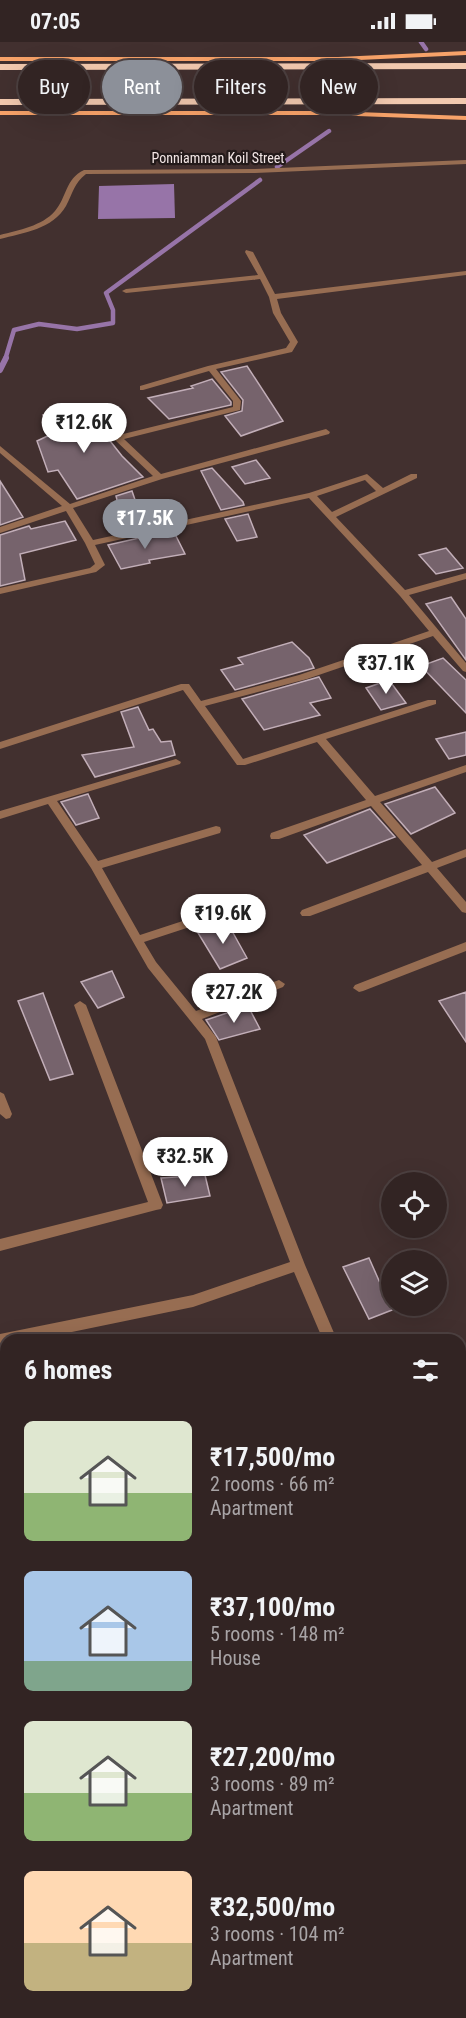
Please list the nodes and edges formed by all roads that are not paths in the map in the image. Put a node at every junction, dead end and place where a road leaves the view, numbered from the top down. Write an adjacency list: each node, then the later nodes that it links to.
1 (466, 52): 2 (main road)
2 (0, 58)
3 (466, 66): 4 (highway)
4 (0, 67)
5 (466, 100): 6 (highway)
6 (0, 102)
7 (0, 113): 8 (main road)
8 (466, 118)
9 (466, 162): 10 (street, Ponniamman Koil Street)
10 (0, 237)
11 (249, 252): 13 (street)
12 (466, 273): 15 (street)
13 (262, 277): 14 (street); 15 (street)
14 (126, 291)
15 (273, 297): 16 (street)
16 (211, 368): 17 (street); 21 (street)
17 (143, 388)
18 (326, 432): 21 (street)
19 (0, 449): 24 (street)
20 (414, 476): 22 (street)
21 (159, 477): 24 (street)
22 (381, 491): 23 (street); 25 (street)
23 (311, 495): 25 (street); 27 (street)
24 (68, 507): 26 (street); 27 (street)
25 (330, 516): 30 (street)
26 (0, 530)
27 (90, 543): 29 (street)
28 (466, 576): 30 (street)
29 (0, 591)
30 (403, 594): 31 (street)
31 (434, 633): 32 (street); 34 (street)
32 (466, 669)
33 (432, 702): 35 (street)
34 (198, 705): 35 (street); 36 (street)
35 (319, 738): 40 (street)
36 (0, 746)
37 (176, 762): 39 (street)
38 (466, 768): 40 (street)
39 (51, 800): 41 (street); 45 (street)
40 (373, 800): 43 (street); 46 (street)
41 (0, 815)
42 (216, 830): 45 (street)
43 (275, 836)
44 (466, 853): 46 (street)
45 (95, 866): 50 (street)
46 (430, 867): 48 (street); 49 (street)
47 (256, 901): 50 (street)
48 (466, 909)
49 (306, 913)
50 (137, 940): 55 (street)
51 (466, 946): 53 (street)
52 (279, 984): 55 (street)
53 (359, 988)
54 (80, 1005): 58 (street)
55 (194, 1017): 59 (street)
56 (0, 1097): 57 (street)
57 (6, 1114)
58 (0, 1245)
59 (298, 1265): 60 (street); 61 (street)
60 (33, 1334)
61 (327, 1334)

